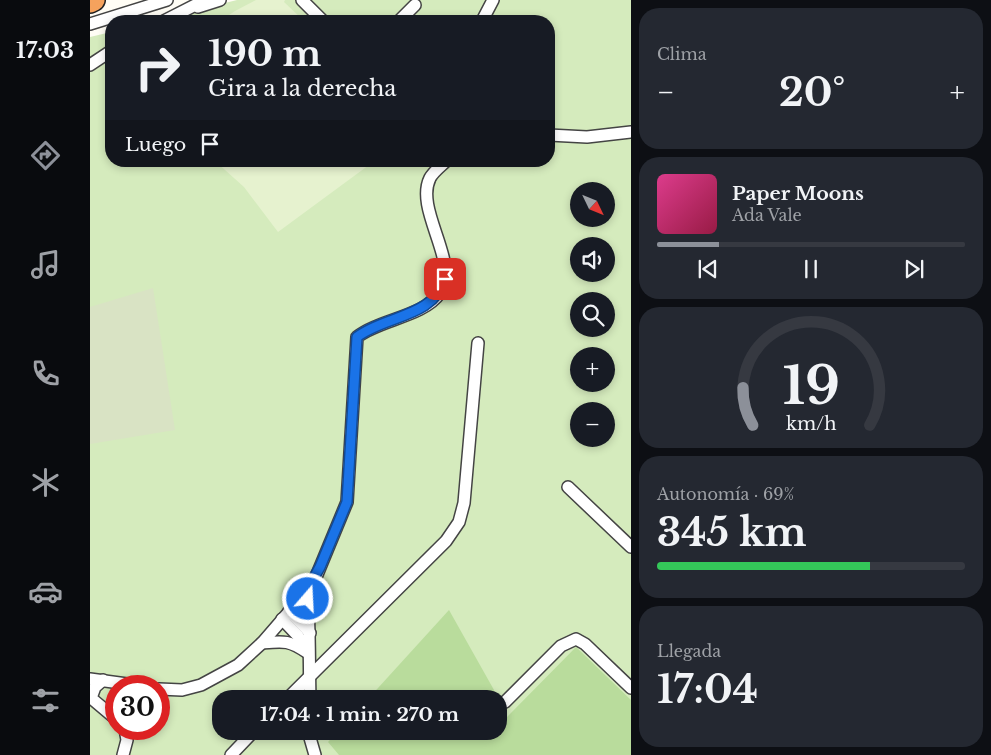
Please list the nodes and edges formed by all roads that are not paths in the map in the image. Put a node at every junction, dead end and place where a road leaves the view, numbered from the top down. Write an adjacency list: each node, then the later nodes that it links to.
1 (94, 0): 7 (highway)
2 (167, 0): 10 (street)
3 (205, 0): 9 (street)
4 (220, 0): 9 (street)
5 (302, 0): 12 (street)
6 (493, 0): 14 (street)
7 (90, 2)
8 (415, 5): 13 (street)
9 (180, 13): 11 (street)
10 (119, 15)
11 (176, 15)
12 (317, 15)
13 (405, 15)
14 (485, 15)
15 (105, 19): 16 (street)
16 (90, 24)
17 (105, 55): 18 (street)
18 (90, 65)
19 (631, 132): 20 (street)
20 (555, 135)
21 (440, 167): 25 (street)
22 (478, 343): 30 (street)
23 (568, 487): 24 (street)
24 (631, 547)
25 (307, 590): 26 (street); 27 (street)
26 (286, 615): 27 (street); 28 (street); 29 (street)
27 (310, 633): 29 (street)
28 (262, 643): 29 (street); 33 (street)
29 (308, 652): 30 (street)
30 (310, 677): 34 (street); 35 (street)
31 (94, 681): 36 (street)
32 (631, 688): 37 (street)
33 (170, 689)
34 (296, 690)
35 (310, 690)
36 (90, 698): 38 (street)
37 (507, 700)
38 (105, 710)
39 (127, 740): 42 (street)
40 (245, 740): 43 (street)
41 (311, 740): 44 (street)
42 (122, 755)
43 (231, 755)
44 (316, 755)

